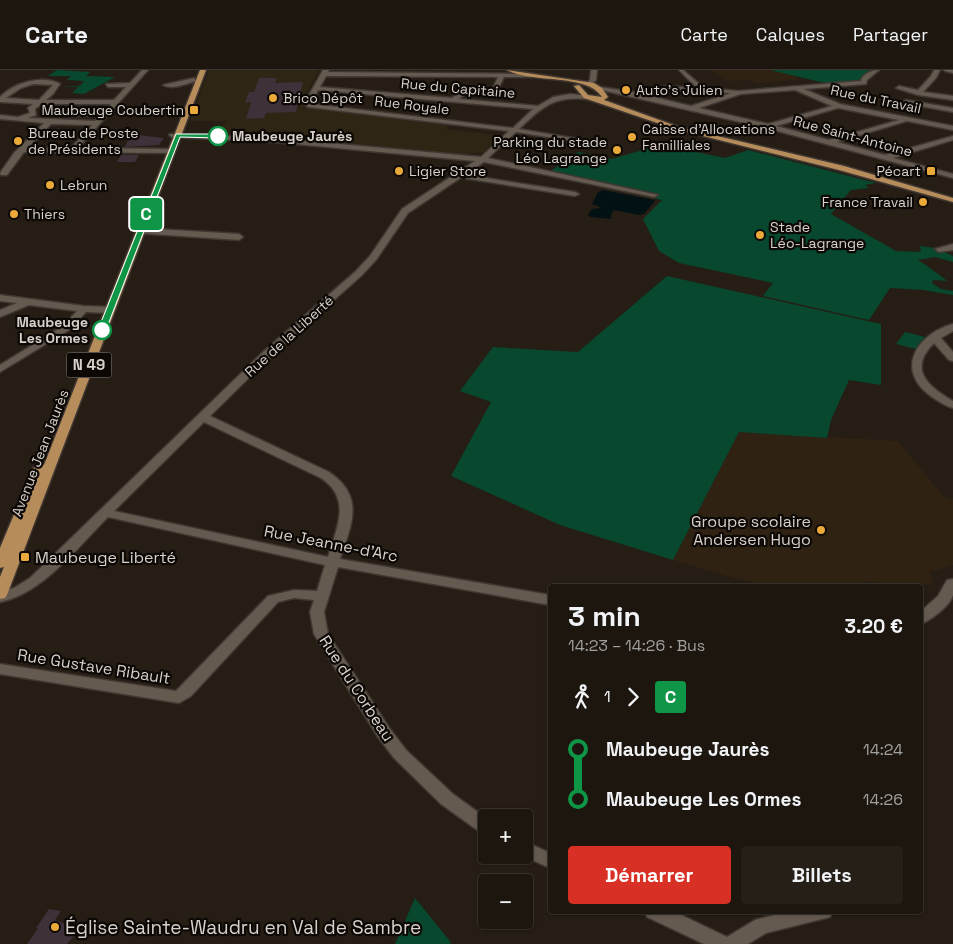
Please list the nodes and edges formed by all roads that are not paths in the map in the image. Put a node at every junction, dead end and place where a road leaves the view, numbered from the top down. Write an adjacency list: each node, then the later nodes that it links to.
1 (145, 70): 17 (street)
2 (197, 70): 14 (main road, Avenue Jean Jaurès / N 49)
3 (203, 70): 55 (main road, Avenue Jean Jaurès / N 49)
4 (510, 70): 12 (street); 13 (main road)
5 (594, 70): 15 (street)
6 (876, 70): 22 (street)
7 (937, 70): 28 (street)
8 (947, 70): 9 (street)
9 (953, 70)
10 (681, 71): 25 (street)
11 (325, 72): 12 (street); 19 (street)
12 (501, 72): 13 (street); 34 (street)
13 (532, 75): 15 (main road); 20 (main road)
14 (194, 80): 18 (street); 55 (main road, Avenue Jean Jaurès / N 49)
15 (588, 83): 20 (main road); 24 (main road)
16 (108, 85): 17 (street)
17 (132, 85): 36 (street)
18 (166, 85)
19 (315, 88): 34 (street, Rue du Capitaine); 54 (street, Rue Royale)
20 (579, 88): 29 (street); 30 (main road)
21 (664, 88): 25 (street)
22 (795, 88): 27 (street); 37 (street, Rue du Travail)
23 (899, 88): 28 (street)
24 (600, 89): 26 (street, Rue Saint-Antoine); 31 (main road)
25 (702, 89): 27 (street)
26 (623, 92): 31 (street); 40 (street, Rue Saint-Antoine)
27 (740, 92): 40 (street)
28 (919, 93): 32 (street); 41 (street)
29 (565, 96): 30 (street, Rue de la Liberté); 39 (street, Rue de la Liberté)
30 (586, 97): 33 (main road)
31 (605, 97): 33 (main road); 38 (main road)
32 (953, 98)
33 (595, 99): 38 (main road)
34 (454, 100): 39 (street, Rue du Capitaine)
35 (40, 102): 35 (street); 36 (street); 43 (street)
36 (117, 102): 46 (street)
37 (838, 106): 41 (street, Rue du Travail); 52 (street)
38 (620, 107): 69 (main road)
39 (539, 108): 54 (street, Rue de la Liberté)
40 (691, 108): 52 (street, Rue Saint-Antoine)
41 (898, 109): 42 (street); 49 (street, Rue du Travail)
42 (953, 110)
43 (34, 114): 44 (street); 48 (street)
44 (53, 114)
45 (62, 114): 46 (street)
46 (106, 114): 51 (street)
47 (0, 118): 48 (street)
48 (18, 119): 50 (street)
49 (907, 119): 53 (street, Rue du Travail); 57 (street)
50 (49, 122): 51 (street); 59 (street)
51 (98, 123): 60 (street)
52 (768, 126): 57 (street, Rue Saint-Antoine)
53 (953, 128)
54 (513, 130): 58 (street, Rue Royale); 63 (street, Rue de la Liberté)
55 (175, 135): 61 (main road, Avenue Jean Jaurès / N 49); 63 (street)
56 (953, 138): 62 (street)
57 (831, 142): 62 (street, Rue Saint-Antoine)
58 (604, 144)
59 (22, 150): 60 (street); 64 (street)
60 (72, 151): 61 (street)
61 (168, 151): 70 (main road, Avenue Jean Jaurès / N 49)
62 (887, 157): 65 (street, Rue Saint-Antoine)
63 (482, 159): 68 (street); 85 (street, Rue de la Liberté)
64 (4, 173)
65 (953, 176)
66 (470, 177): 67 (street)
67 (575, 194)
68 (654, 195)
69 (953, 200)
70 (145, 207): 71 (main road, Avenue Jean Jaurès / N 49); 78 (main road, Avenue Jean Jaurès / N 49)
71 (140, 230): 72 (street); 78 (main road, Avenue Jean Jaurès / N 49)
72 (239, 237)
73 (953, 247): 74 (street)
74 (939, 249)
75 (0, 298): 76 (street)
76 (28, 302): 77 (street); 79 (street)
77 (84, 309): 78 (street); 83 (street)
78 (106, 310): 88 (main road, Avenue Jean Jaurès / N 49); 90 (main road, Avenue Jean Jaurès / N 49)
79 (0, 314)
80 (953, 327): 81 (street)
81 (934, 337): 82 (street); 84 (street)
82 (953, 358)
83 (0, 369)
84 (953, 405)
85 (204, 418): 86 (street, Rue de la Liberté); 87 (street, Rue du Corbeau)
86 (106, 513): 87 (street, Rue Jeanne-d'Arc); 90 (street, Rue de la Liberté)
87 (333, 562): 91 (street, Rue du Corbeau); 92 (street, Rue Jeanne-d'Arc)
88 (0, 564)
89 (953, 580): 93 (street)
90 (0, 596)
91 (321, 596): 95 (street, Rue Gustave Ribault); 96 (street, Rue du Corbeau)
92 (548, 600)
93 (948, 600): 94 (street)
94 (923, 616)
95 (0, 669)
96 (478, 821)
97 (533, 852): 98 (street)
98 (548, 860)
99 (660, 914): 101 (street)
100 (811, 914): 102 (street)
101 (723, 944)
102 (731, 944)

